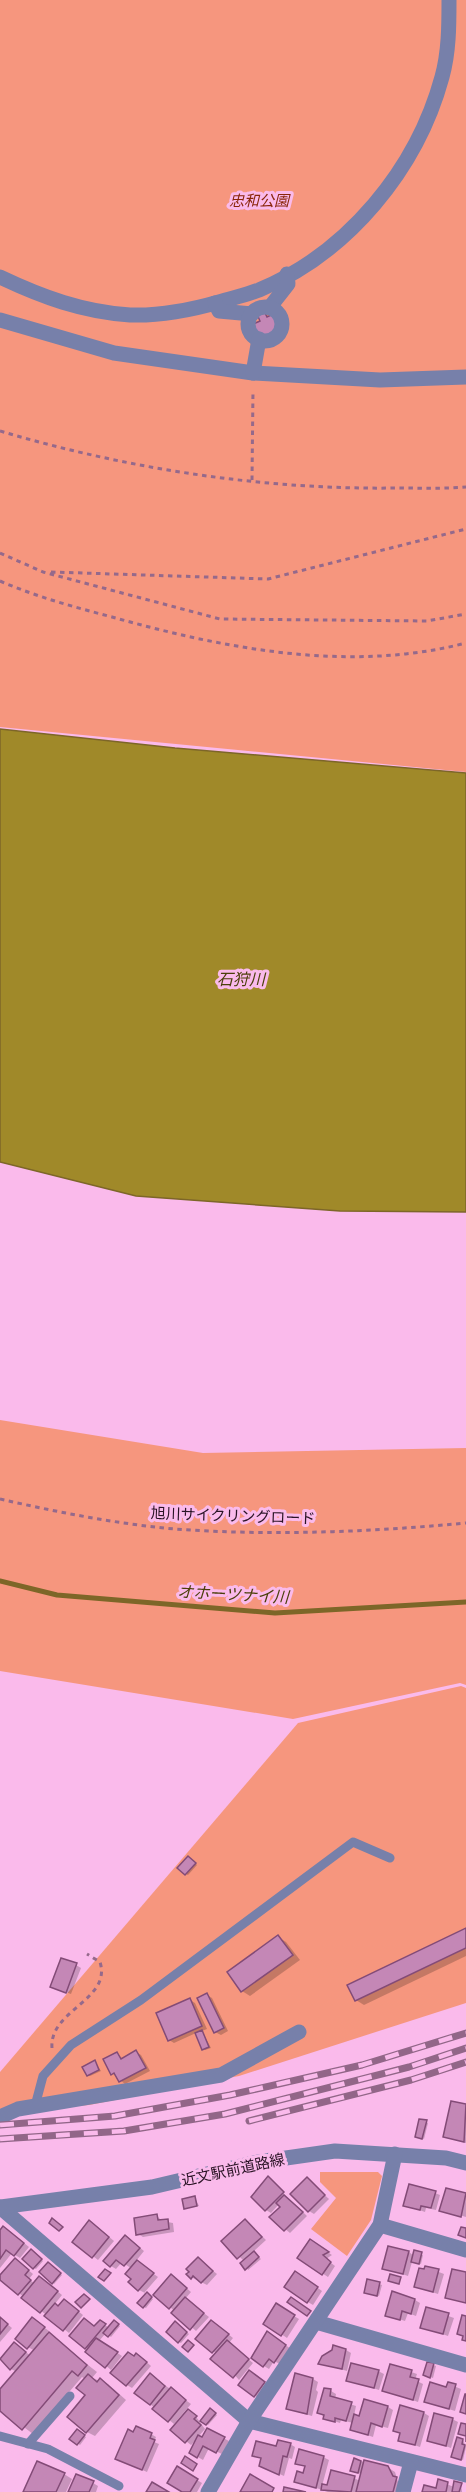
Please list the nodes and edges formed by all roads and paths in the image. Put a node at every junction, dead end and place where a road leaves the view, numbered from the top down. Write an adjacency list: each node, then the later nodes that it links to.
1 (449, 0): 2 (street)
2 (287, 274): 4 (street); 5 (street)
3 (0, 277): 4 (street)
4 (215, 303): 6 (street)
5 (270, 308): 6 (street); 8 (street)
6 (252, 314): 8 (street)
7 (0, 320): 9 (street)
8 (259, 339): 9 (street)
9 (254, 373): 10 (street); 12 (path)
10 (466, 376)
11 (0, 431): 12 (path)
12 (252, 480): 13 (path)
13 (466, 486)
14 (466, 529): 16 (path)
15 (0, 553): 16 (path)
16 (43, 572): 18 (path)
17 (0, 581): 19 (path)
18 (466, 614)
19 (466, 643)
20 (0, 1499): 21 (path, 旭川サイクリングロード)
21 (466, 1522)
22 (390, 1858): 25 (lane)
23 (87, 1954): 25 (path)
24 (299, 2032): 26 (street)
25 (54, 2064): 26 (lane)
26 (35, 2106): 27 (street)
27 (0, 2117)
28 (395, 2154): 29 (street, 近文駅前道路線); 30 (street, 近文駅前道路線); 31 (street)
29 (466, 2163)
30 (0, 2207): 36 (street)
31 (380, 2225): 32 (street); 33 (street)
32 (466, 2250)
33 (316, 2322): 34 (street); 36 (street)
34 (466, 2365)
35 (70, 2396): 38 (lane)
36 (249, 2421): 39 (street); 42 (street)
37 (0, 2436): 38 (lane)
38 (28, 2444): 41 (lane)
39 (411, 2462): 40 (street); 43 (street)
40 (466, 2475)
41 (119, 2486)
42 (208, 2492)
43 (403, 2492)

